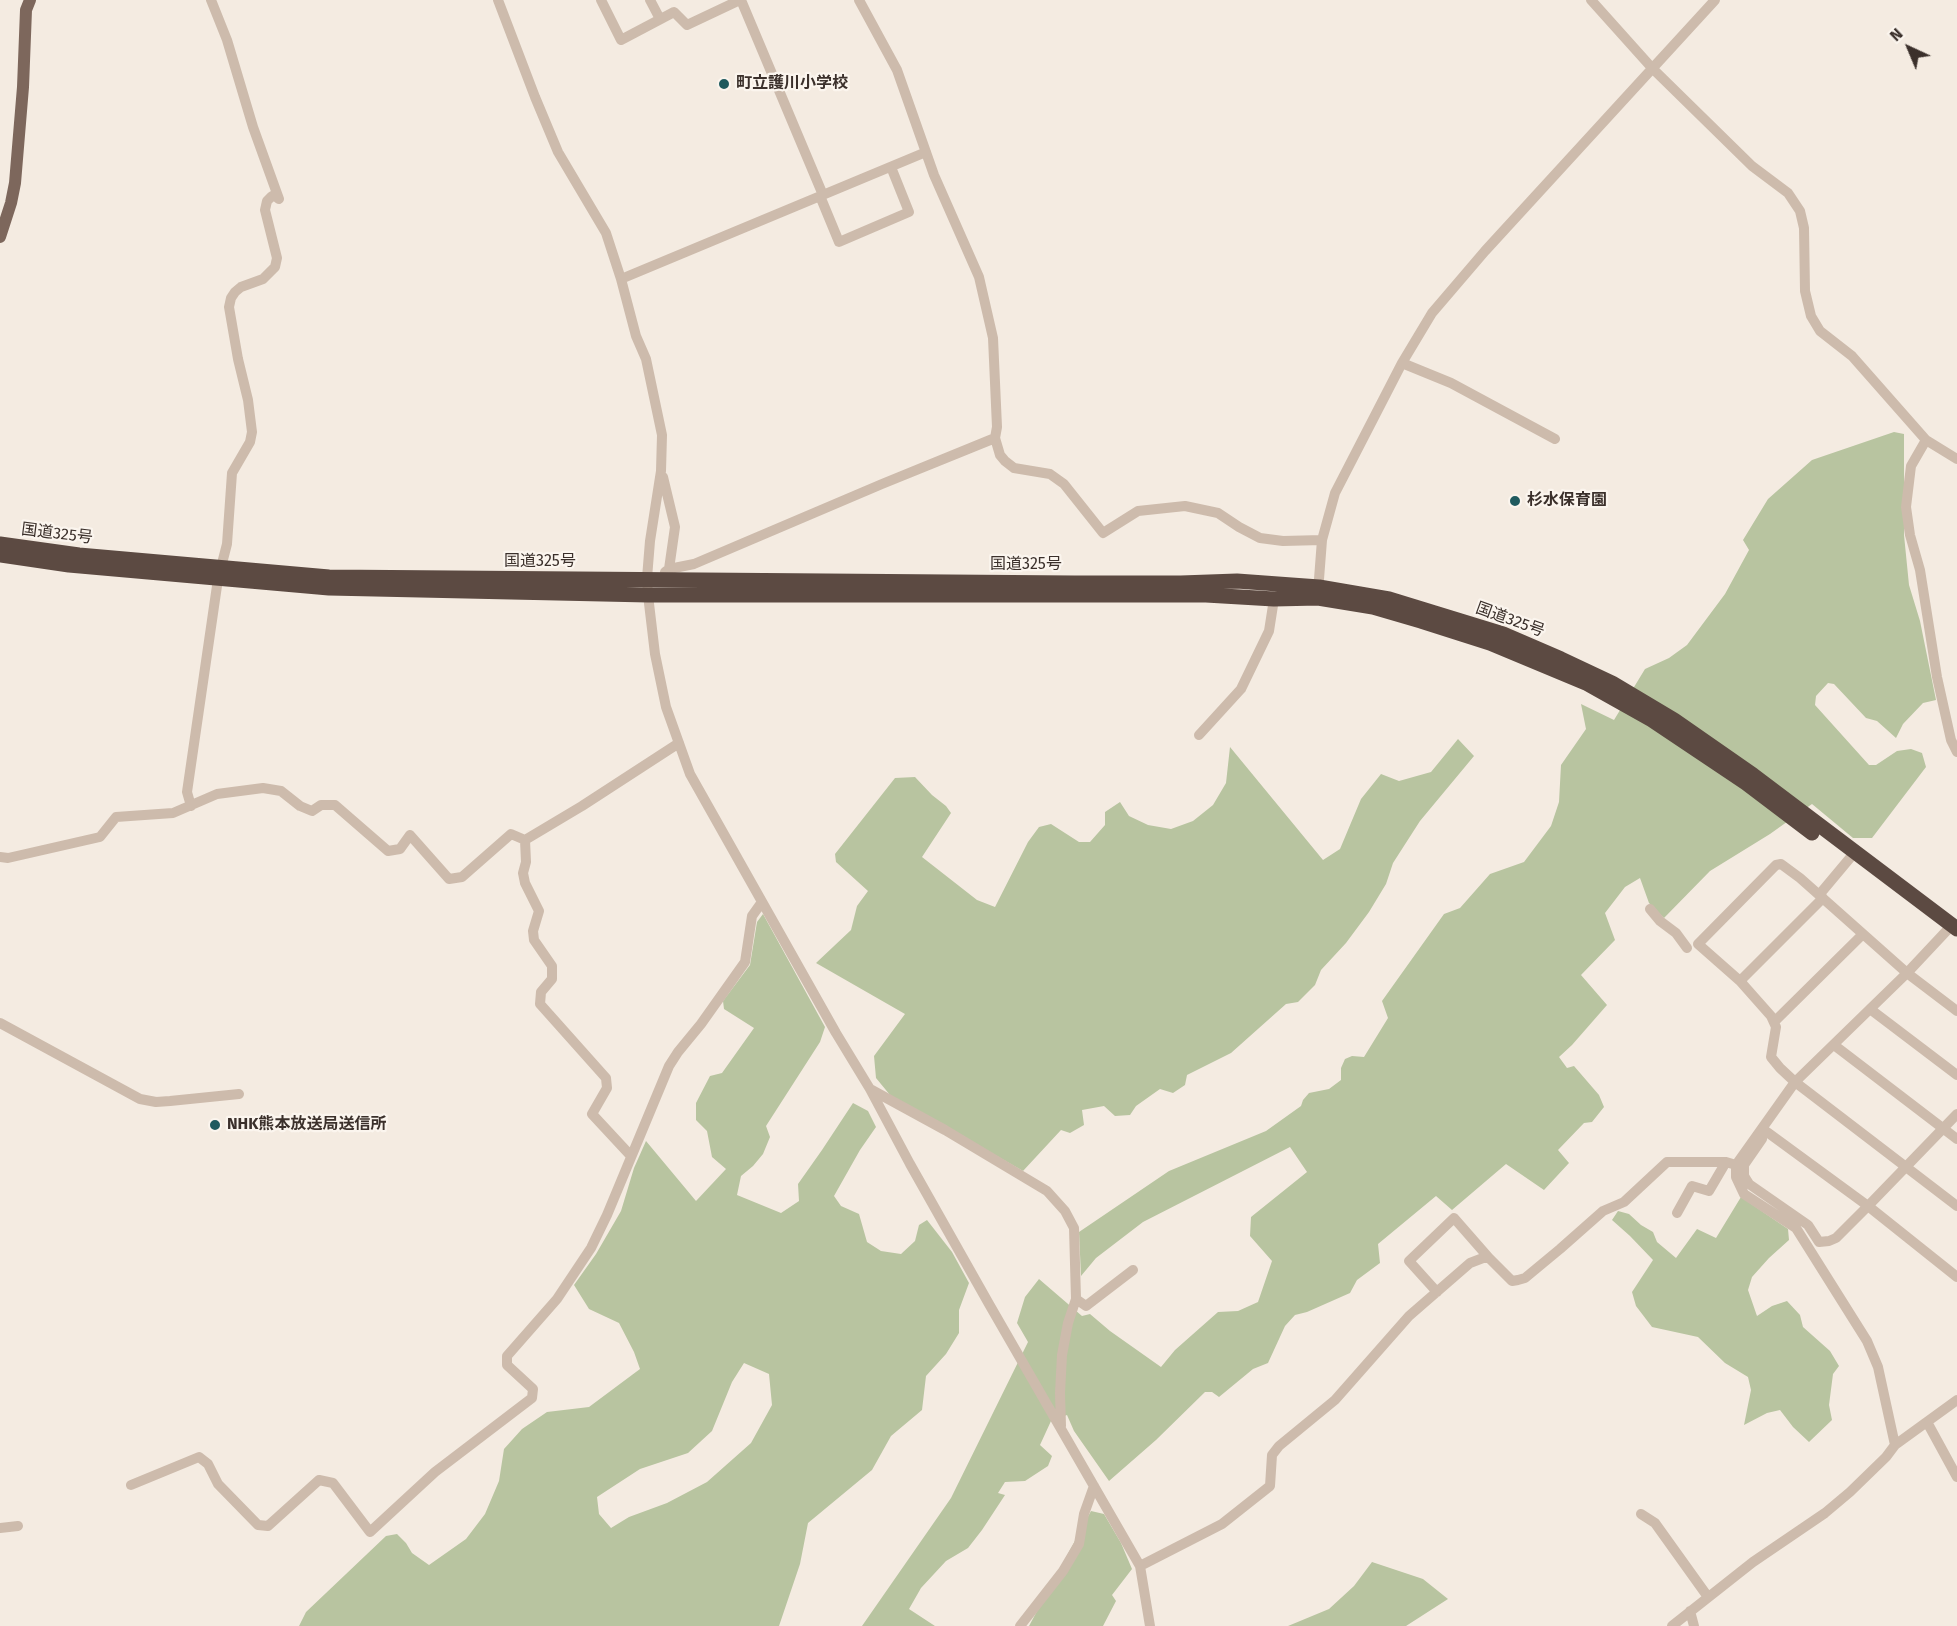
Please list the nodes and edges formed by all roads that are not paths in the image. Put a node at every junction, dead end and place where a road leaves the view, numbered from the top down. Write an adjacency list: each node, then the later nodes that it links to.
1 (30, 0): 15 (main road)
2 (211, 0): 27 (street)
3 (498, 0): 16 (street)
4 (602, 0): 10 (street)
5 (650, 0): 10 (street)
6 (740, 0): 10 (street); 14 (street)
7 (860, 0): 12 (street)
8 (1591, 0): 11 (street)
9 (1715, 0): 11 (street)
10 (660, 19)
11 (1652, 68): 17 (street); 20 (street)
12 (926, 152): 13 (street); 18 (street)
13 (891, 167): 14 (street); 14 (street)
14 (821, 195): 16 (street)
15 (0, 237)
16 (621, 279): 22 (street)
17 (1402, 363): 19 (street); 23 (street)
18 (995, 438): 23 (street); 26 (street)
19 (1556, 439)
20 (1926, 440): 21 (street); 34 (street)
21 (1957, 459)
22 (661, 471): 26 (street); 28 (street)
23 (1322, 540): 29 (street)
24 (0, 544): 27 (highway, 国道325号)
25 (0, 555): 27 (highway, 国道325号)
26 (669, 568): 28 (street)
27 (219, 573): 28 (highway, 国道325号); 30 (highway, 国道325号); 35 (street)
28 (652, 578): 29 (highway, 国道325号); 30 (street)
29 (1318, 593): 31 (highway, 国道325号); 37 (highway, 国道325号)
30 (648, 595): 31 (highway, 国道325号); 33 (street)
31 (1274, 599): 32 (street)
32 (1199, 735)
33 (679, 743): 36 (street); 40 (street)
34 (1957, 752)
35 (191, 806): 36 (street); 38 (street)
36 (525, 840): 62 (street)
37 (1852, 856): 39 (street); 42 (highway, 国道325号)
38 (0, 857)
39 (1821, 897): 43 (street); 44 (street); 47 (street)
40 (762, 902): 55 (street); 62 (street)
41 (1650, 909): 44 (street)
42 (1953, 932): 46 (street)
43 (1863, 934): 46 (street); 50 (street)
44 (1693, 946): 45 (street); 47 (street)
45 (1677, 954)
46 (1907, 973): 48 (street); 49 (street)
47 (1740, 981): 50 (street)
48 (1870, 1009): 52 (street); 53 (street)
49 (1957, 1011)
50 (1774, 1022): 54 (street)
51 (0, 1023): 56 (street)
52 (1834, 1045): 54 (street); 59 (street)
53 (1957, 1075)
54 (1795, 1082): 58 (street); 64 (street)
55 (870, 1089): 72 (street); 75 (street)
56 (239, 1094)
57 (1957, 1114): 59 (street)
58 (1771, 1116): 60 (street); 63 (street)
59 (1943, 1128): 61 (street); 64 (street)
60 (1767, 1132): 65 (street); 65 (street)
61 (1957, 1139)
62 (631, 1156): 78 (street)
63 (1731, 1164): 67 (street); 68 (street); 76 (street)
64 (1906, 1166): 65 (street); 66 (street)
65 (1868, 1206): 70 (street)
66 (1957, 1206)
67 (1677, 1213)
68 (1489, 1258): 71 (street); 71 (street)
69 (1133, 1270): 72 (street)
70 (1957, 1278)
71 (1437, 1292): 83 (street)
72 (1076, 1299): 75 (street)
73 (1957, 1400): 74 (street)
74 (1927, 1422): 76 (street); 77 (street)
75 (1061, 1429): 79 (street)
76 (1895, 1445): 84 (street)
77 (1957, 1477)
78 (131, 1485)
79 (1094, 1486): 83 (street); 86 (street)
80 (1641, 1514): 84 (street)
81 (18, 1526): 82 (street)
82 (0, 1528)
83 (1140, 1566): 87 (street)
84 (1708, 1597): 85 (street)
85 (1690, 1611): 88 (street); 89 (street)
86 (1020, 1626)
87 (1150, 1626)
88 (1672, 1626)
89 (1694, 1626)

